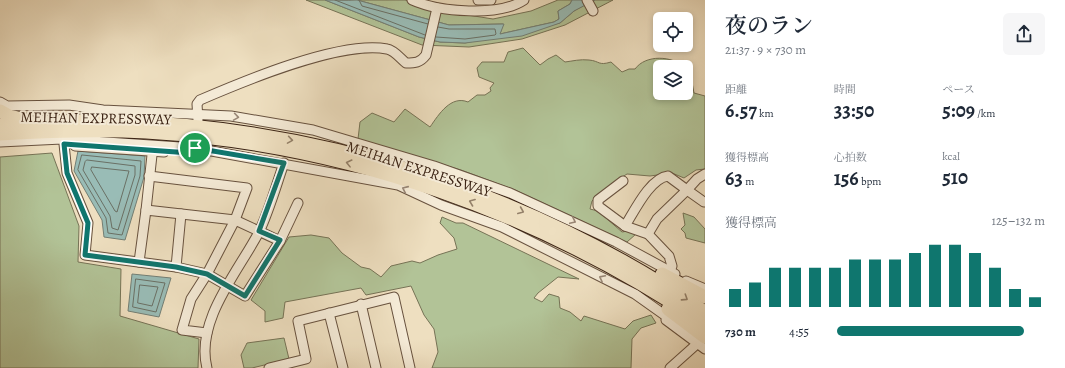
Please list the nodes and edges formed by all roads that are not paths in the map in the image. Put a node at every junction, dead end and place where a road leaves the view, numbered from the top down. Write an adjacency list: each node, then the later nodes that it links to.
1 (412, 0): 6 (street)
2 (478, 0): 3 (street)
3 (491, 0)
4 (524, 0): 6 (street)
5 (587, 0): 7 (street)
6 (436, 8): 10 (street)
7 (593, 11)
8 (0, 102): 10 (street)
9 (0, 112): 12 (highway)
10 (198, 117): 37 (street, one-way to 37)
11 (0, 124): 12 (highway, MEIHAN EXPRESSWAY)
12 (185, 126): 33 (highway, MEIHAN EXPRESSWAY, one-way to 33)
13 (0, 134): 27 (highway, MEIHAN EXPRESSWAY, one-way to 13)
14 (0, 142): 16 (street)
15 (64, 144): 16 (street); 17 (street); 35 (street)
16 (195, 146): 19 (street)
17 (0, 148)
18 (152, 155): 21 (street)
19 (284, 163): 31 (street); 47 (street, one-way to 19)
20 (705, 174): 23 (street)
21 (149, 176): 26 (street); 29 (street)
22 (623, 181): 30 (street)
23 (687, 190): 24 (street); 30 (street); 32 (street)
24 (704, 202)
25 (298, 204): 34 (street)
26 (146, 210): 28 (street); 35 (street)
27 (496, 211): 45 (highway, MEIHAN EXPRESSWAY); 47 (highway)
28 (181, 214): 29 (street); 36 (street)
29 (235, 220): 31 (street); 38 (street)
30 (625, 226): 32 (street)
31 (259, 231): 34 (street); 39 (street)
32 (648, 234): 37 (street)
33 (578, 236): 41 (highway); 43 (highway, MEIHAN EXPRESSWAY, one-way to 43)
34 (280, 240): 39 (street)
35 (139, 262): 36 (street)
36 (176, 267): 38 (street)
37 (670, 271): 40 (street)
38 (207, 274): 39 (street); 46 (street)
39 (228, 286): 46 (street)
40 (705, 289)
41 (705, 297)
42 (361, 304): 44 (street); 52 (street); 53 (street)
43 (705, 312)
44 (329, 313): 48 (street); 51 (street)
45 (705, 324)
46 (207, 333): 49 (street)
47 (703, 344): 54 (street)
48 (307, 363): 50 (street)
49 (207, 368)
50 (271, 368)
51 (343, 368)
52 (376, 368)
53 (410, 368)
54 (670, 368)

